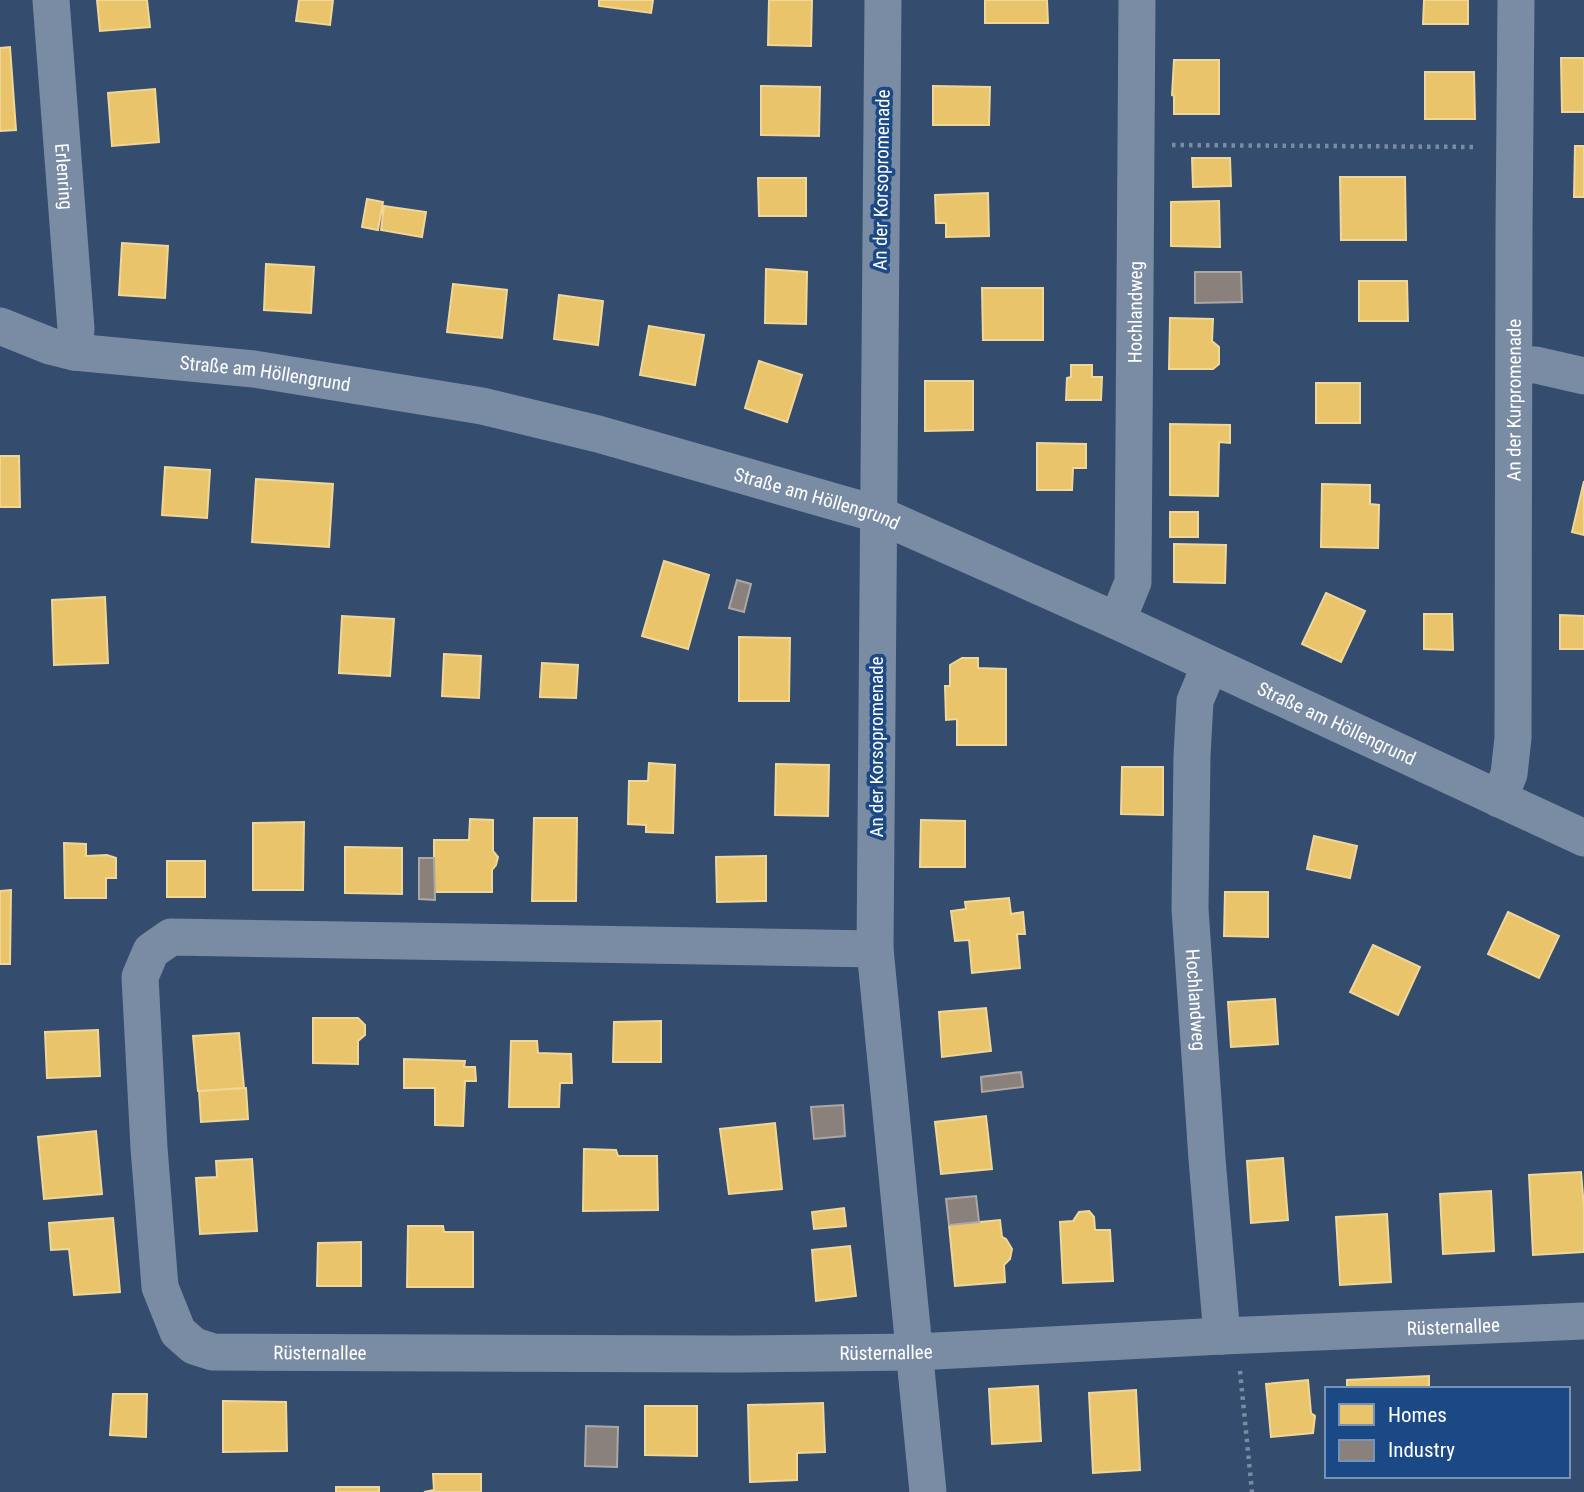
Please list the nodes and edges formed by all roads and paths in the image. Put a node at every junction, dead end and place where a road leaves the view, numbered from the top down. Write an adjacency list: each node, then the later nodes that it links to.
1 (51, 0): 8 (street, Erlenring)
2 (883, 0): 11 (street, An der Korsopromenade)
3 (1137, 0): 5 (street, Hochlandweg)
4 (1517, 0): 6 (street, An der Kurpromenade)
5 (1136, 145): 6 (path); 12 (street, Hochlandweg)
6 (1515, 148): 9 (street, An der Kurpromenade)
7 (0, 326): 8 (street, Straße am Höllengrund)
8 (74, 352): 11 (street, Straße am Höllengrund)
9 (1515, 365): 10 (street); 14 (street, An der Kurpromenade)
10 (1584, 376)
11 (877, 514): 12 (street, Straße am Höllengrund); 16 (street, An der Korsopromenade)
12 (1117, 621): 13 (street, Straße am Höllengrund)
13 (1210, 665): 14 (street, Straße am Höllengrund); 18 (street, Hochlandweg)
14 (1499, 799): 15 (street, Straße am Höllengrund)
15 (1584, 838)
16 (875, 949): 19 (street, An der Korsopromenade); 19 (street, Rüsternallee)
17 (1584, 1321): 18 (street, Rüsternallee)
18 (1230, 1335): 19 (street, Rüsternallee); 21 (path)
19 (916, 1352): 20 (street, An der Korsopromenade)
20 (928, 1492)
21 (1252, 1492)

